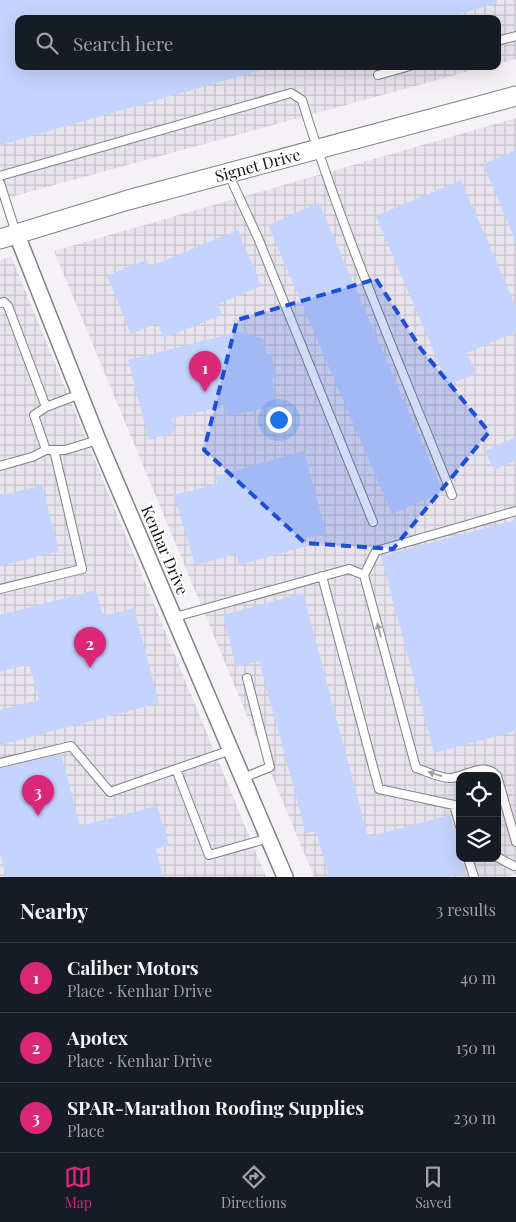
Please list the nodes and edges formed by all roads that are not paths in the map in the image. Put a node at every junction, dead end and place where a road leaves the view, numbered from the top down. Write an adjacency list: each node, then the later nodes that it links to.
1 (516, 36): 2 (lane)
2 (501, 40)
3 (396, 70): 4 (lane)
4 (378, 75)
5 (516, 96): 6 (street, Signet Drive)
6 (317, 149): 7 (street, Signet Drive); 8 (lane); 17 (lane)
7 (228, 173): 10 (street, Signet Drive); 19 (lane)
8 (0, 176)
9 (0, 183): 10 (lane)
10 (8, 237): 12 (street, Kenhar Drive)
11 (0, 303): 13 (lane)
12 (80, 394): 13 (lane); 14 (street, Kenhar Drive)
13 (46, 406): 15 (lane)
14 (98, 440): 15 (lane); 23 (street, Kenhar Drive)
15 (50, 450): 16 (lane); 22 (lane)
16 (0, 466)
17 (452, 495)
18 (516, 511): 20 (lane)
19 (373, 522)
20 (364, 575): 21 (lane); 30 (lane, one-way to 20)
21 (322, 576): 23 (lane); 33 (lane)
22 (0, 589)
23 (175, 617): 25 (street, Kenhar Drive)
24 (247, 678): 31 (lane)
25 (231, 750): 27 (lane); 31 (street, Kenhar Drive)
26 (0, 763): 27 (lane)
27 (176, 769): 34 (lane)
28 (475, 772): 29 (lane)
29 (493, 772)
30 (456, 777)
31 (243, 778): 34 (street, Kenhar Drive)
32 (501, 790): 35 (lane)
33 (457, 817)
34 (269, 838): 39 (street, Kenhar Drive)
35 (516, 842)
36 (501, 859): 38 (lane)
37 (469, 862): 40 (lane)
38 (516, 866)
39 (285, 877)
40 (474, 877)

